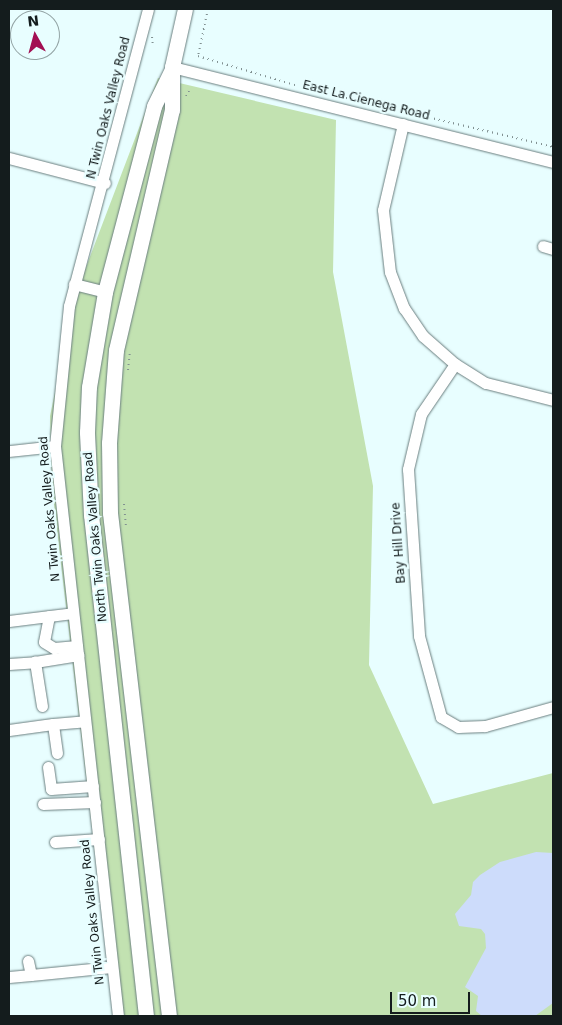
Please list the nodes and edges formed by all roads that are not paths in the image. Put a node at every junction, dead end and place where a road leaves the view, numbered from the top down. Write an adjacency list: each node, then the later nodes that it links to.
1 (148, 9): 7 (street, N Twin Oaks Valley Road)
2 (185, 9): 3 (main road, North Twin Oaks Valley Road)
3 (172, 68): 4 (street, East La Cienega Road); 8 (main road, North Twin Oaks Valley Road); 10 (main road, North Twin Oaks Valley Road)
4 (403, 124): 6 (street, East La Cienega Road); 11 (street)
5 (9, 158): 7 (street)
6 (553, 162)
7 (105, 183): 9 (street, N Twin Oaks Valley Road)
8 (140, 242): 10 (main road); 12 (main road, North Twin Oaks Valley Road)
9 (74, 284): 10 (street); 14 (street, N Twin Oaks Valley Road)
10 (105, 292): 12 (main road); 39 (main road, North Twin Oaks Valley Road)
11 (455, 364): 13 (street); 23 (street, Bay Hill Drive)
12 (121, 379): 40 (main road, North Twin Oaks Valley Road)
13 (553, 400)
14 (55, 446): 15 (street); 16 (street, N Twin Oaks Valley Road)
15 (9, 451)
16 (73, 613): 17 (street); 19 (street, N Twin Oaks Valley Road)
17 (48, 616): 18 (street); 19 (street)
18 (9, 620)
19 (78, 650): 20 (street); 24 (street, N Twin Oaks Valley Road)
20 (35, 662): 21 (street); 22 (street)
21 (9, 664)
22 (42, 706)
23 (553, 707)
24 (85, 721): 25 (street); 29 (street, N Twin Oaks Valley Road)
25 (53, 724): 26 (street); 27 (street)
26 (9, 730)
27 (57, 753)
28 (48, 767): 29 (street)
29 (93, 786): 30 (street, N Twin Oaks Valley Road)
30 (95, 802): 31 (street); 32 (street, N Twin Oaks Valley Road)
31 (43, 804)
32 (99, 839): 33 (street); 35 (street, N Twin Oaks Valley Road)
33 (55, 842)
34 (28, 961): 36 (street)
35 (112, 967): 36 (street); 38 (street, N Twin Oaks Valley Road)
36 (31, 975): 37 (street)
37 (9, 977)
38 (118, 1016)
39 (146, 1016)
40 (169, 1016)

